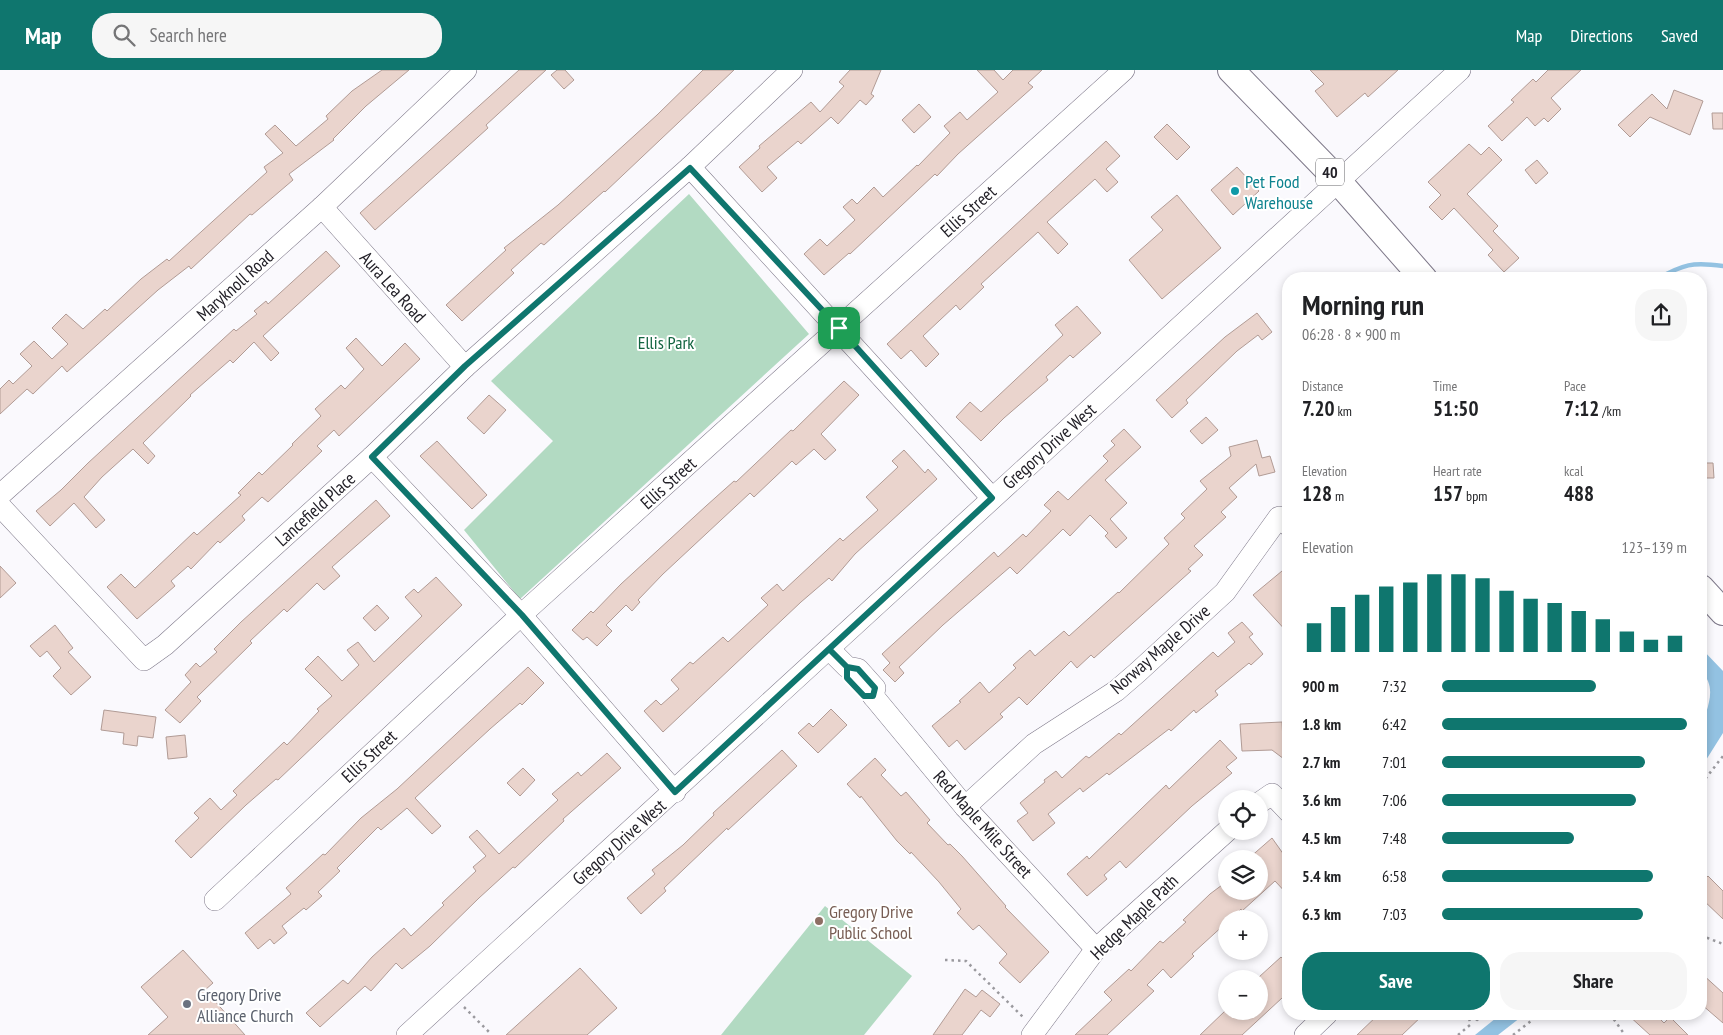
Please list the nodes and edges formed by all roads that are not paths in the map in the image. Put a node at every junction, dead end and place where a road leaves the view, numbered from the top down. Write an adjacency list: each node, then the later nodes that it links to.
1 (466, 70): 8 (street, Maryknoll Road)
2 (792, 70): 6 (street, Lancefield Place)
3 (1124, 70): 10 (street, Ellis Street)
4 (1231, 70): 7 (main road, 40)
5 (1460, 70): 7 (street, Gregory Drive West)
6 (690, 168): 10 (street); 11 (street, Lancefield Place)
7 (1339, 182): 9 (main road, 40); 14 (street, Gregory Drive West)
8 (322, 207): 11 (street, Aura Lea Road); 13 (street, Maryknoll Road)
9 (1418, 272)
10 (839, 328): 14 (street); 19 (street, Ellis Street)
11 (465, 366): 12 (street, Lancefield Place)
12 (372, 457): 15 (street, Lancefield Place); 19 (street)
13 (0, 495)
14 (992, 498): 20 (street, Gregory Drive West)
15 (0, 506)
16 (1282, 520): 24 (street, Norway Maple Drive)
17 (1707, 595): 18 (main road)
18 (1723, 612)
19 (522, 615): 21 (street); 26 (street, Ellis Street)
20 (829, 649): 21 (street, Gregory Drive West); 24 (street, Red Maple Mile Street)
21 (675, 792): 30 (street, Gregory Drive West)
22 (1268, 797): 23 (street)
23 (1282, 805)
24 (965, 807): 27 (street, Red Maple Mile Street)
25 (1218, 838): 27 (street, Hedge Maple Path)
26 (215, 900)
27 (1096, 949): 29 (street, Hedge Maple Path)
28 (1321, 1020): 31 (street)
29 (1034, 1033)
30 (407, 1035)
31 (1305, 1035)

